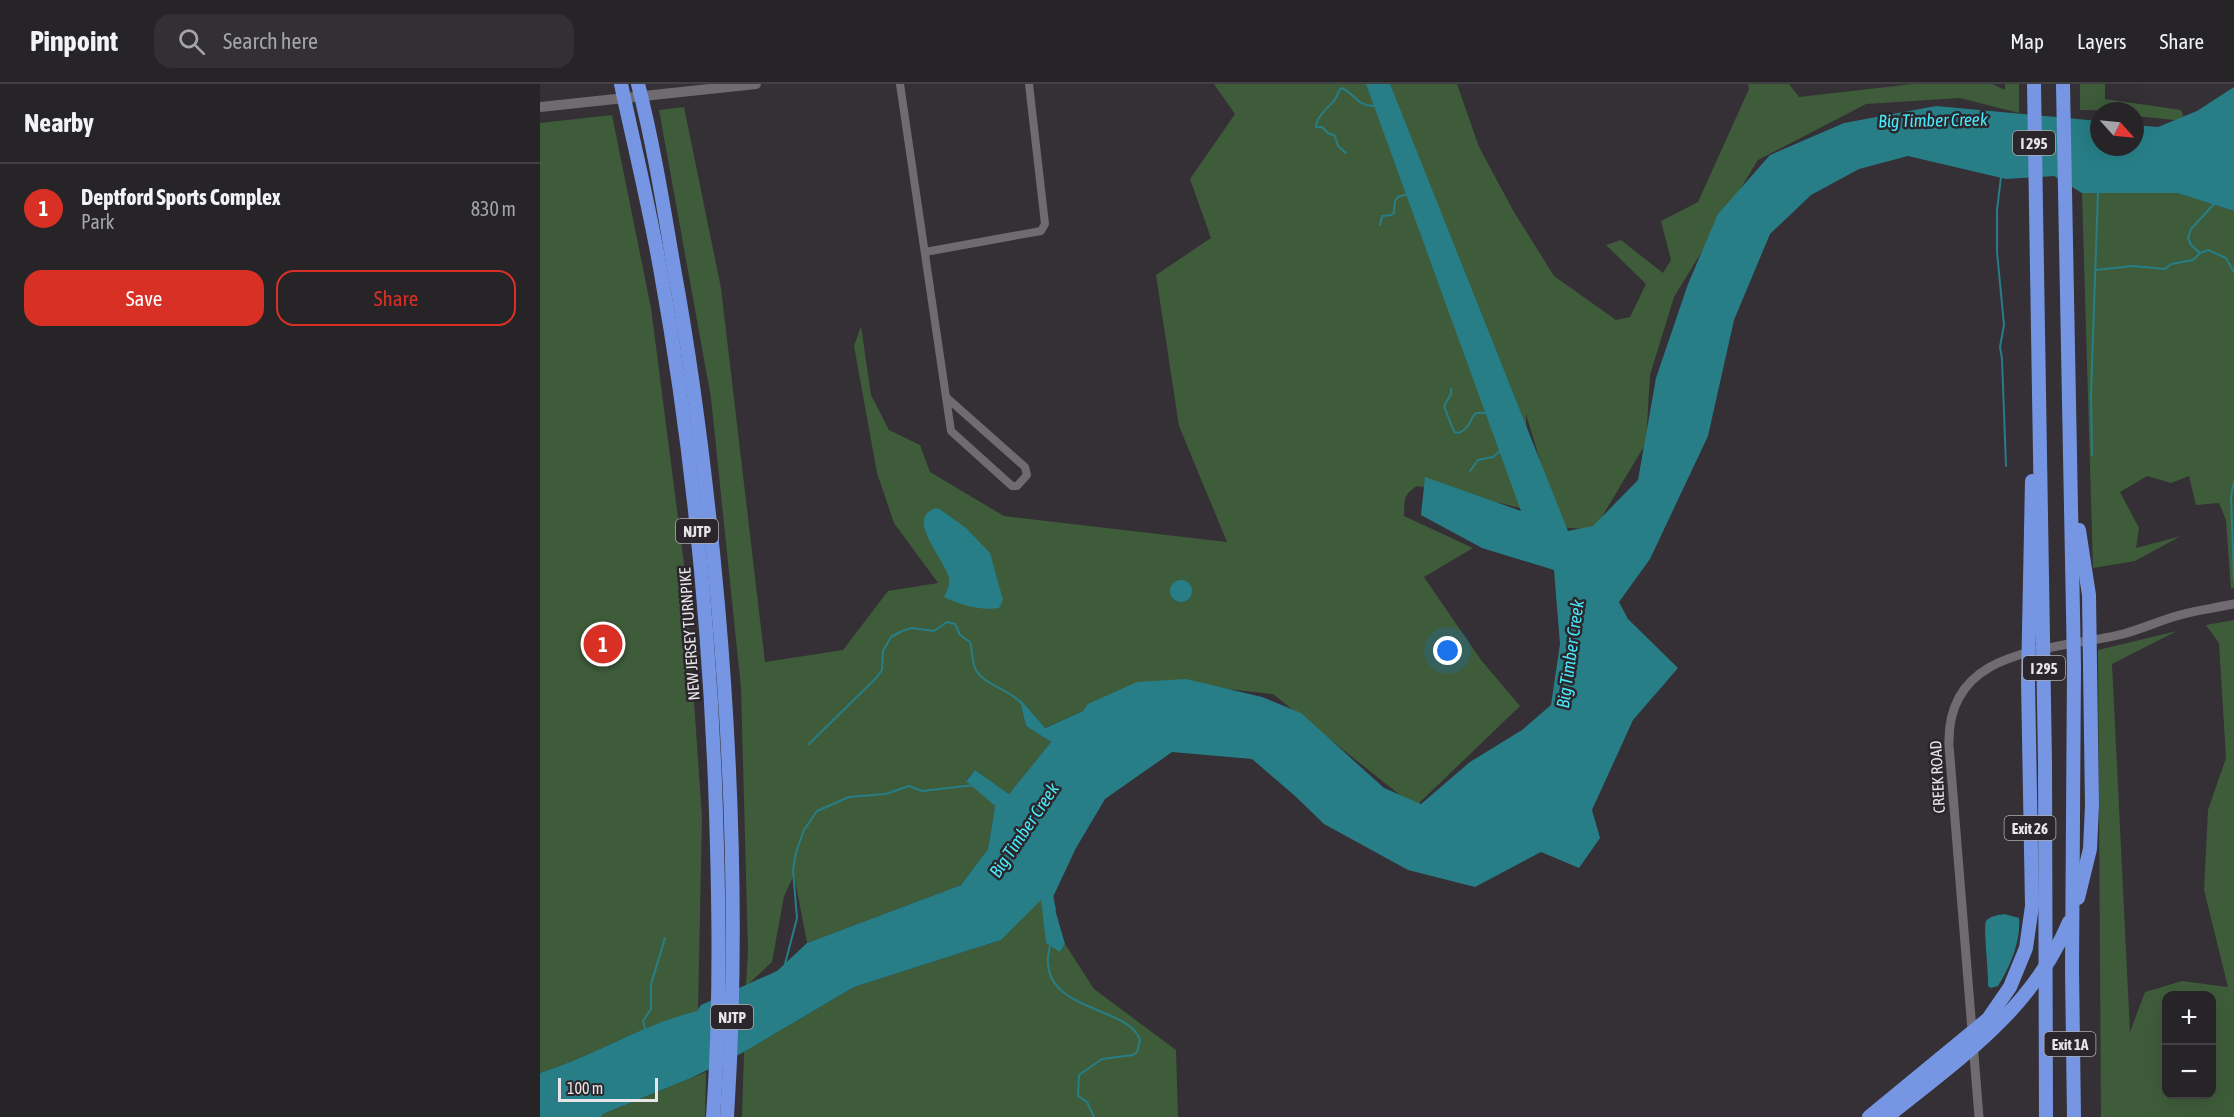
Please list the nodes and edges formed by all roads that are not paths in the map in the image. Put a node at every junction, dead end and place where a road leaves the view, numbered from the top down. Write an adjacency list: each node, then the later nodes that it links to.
1 (621, 84): 16 (highway, NEW JERSEY TURNPIKE / NJTP)
2 (638, 84): 17 (highway, NEW JERSEY TURNPIKE / NJTP)
3 (756, 84): 8 (main road)
4 (900, 84): 9 (street)
5 (1029, 84): 9 (street)
6 (2034, 90): 10 (highway, I 295)
7 (2063, 90): 12 (highway, I 295)
8 (540, 107)
9 (925, 252): 11 (street)
10 (2037, 272): 15 (highway, Exit 26); 21 (highway, I 295)
11 (946, 397): 11 (street)
12 (2071, 468): 14 (highway, I 295); 15 (highway)
13 (2234, 604): 20 (street, CREEK ROAD)
14 (2072, 970): 22 (highway, Exit 1A); 23 (highway, I 295)
15 (1943, 1065): 18 (highway, Exit 26); 19 (highway)
16 (713, 1117)
17 (728, 1117)
18 (1869, 1117)
19 (1887, 1117)
20 (1979, 1117)
21 (2048, 1117)
22 (2067, 1117)
23 (2074, 1117)

